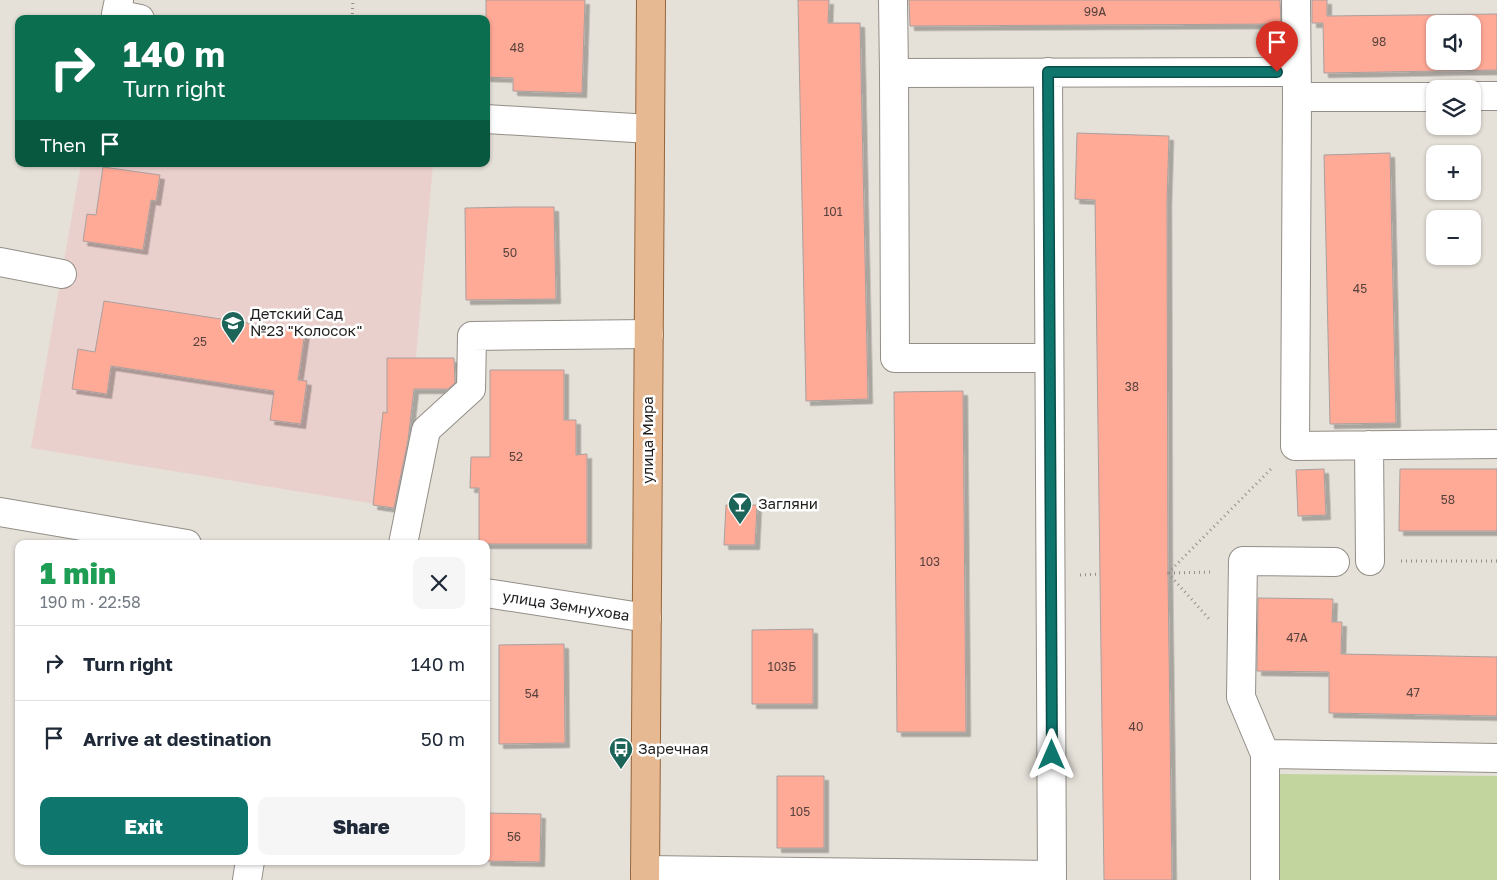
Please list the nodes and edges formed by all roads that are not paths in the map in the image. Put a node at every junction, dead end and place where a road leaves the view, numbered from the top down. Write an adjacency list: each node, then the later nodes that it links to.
1 (119, 0): 5 (street)
2 (651, 0): 13 (main road, улица Мира)
3 (893, 0): 7 (street)
4 (1296, 0): 8 (street)
5 (121, 15)
6 (1048, 72): 7 (street); 8 (street); 17 (street)
7 (894, 73): 17 (street)
8 (1296, 84): 9 (street); 19 (street)
9 (1426, 96)
10 (1481, 96): 11 (street)
11 (1497, 96)
12 (490, 119): 13 (street)
13 (650, 129): 16 (main road, улица Мира)
14 (0, 262): 15 (street)
15 (62, 274)
16 (649, 334): 22 (street); 26 (main road, улица Мира)
17 (1049, 358): 31 (street)
18 (1497, 444): 19 (street)
19 (1369, 445): 23 (street)
20 (0, 512): 21 (street)
21 (164, 540)
22 (404, 540)
23 (1370, 561)
24 (1335, 562): 27 (street)
25 (490, 594): 26 (street, улица Земнухова)
26 (647, 618): 30 (main road, улица Мира)
27 (1265, 754): 28 (street); 33 (street)
28 (1497, 758)
29 (249, 865): 32 (street)
30 (645, 875): 31 (street)
31 (1052, 878)
32 (247, 880)
33 (1264, 880)

